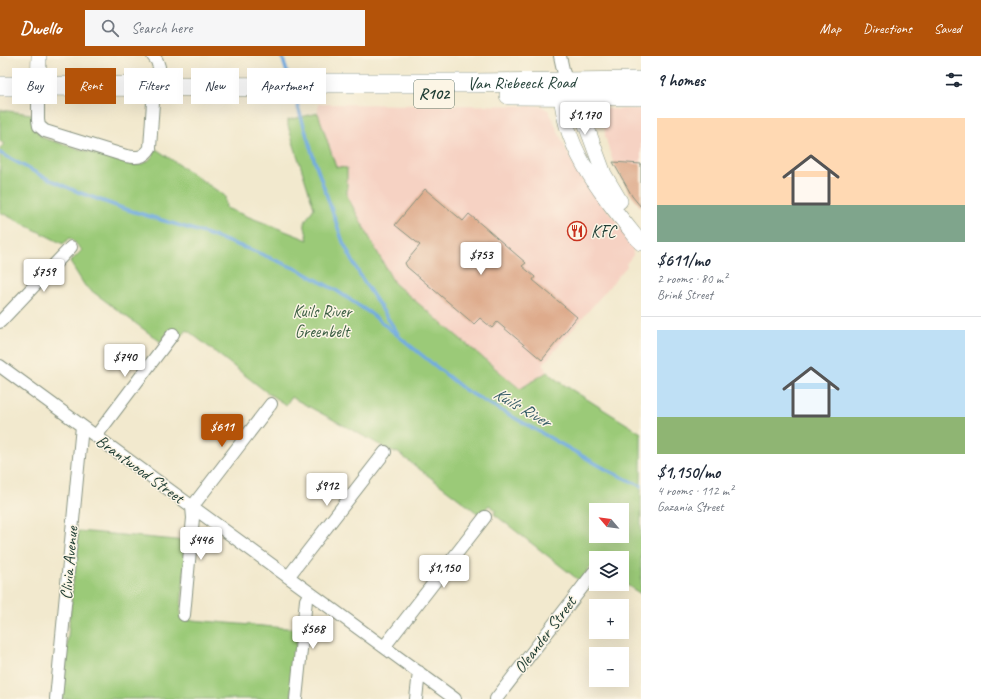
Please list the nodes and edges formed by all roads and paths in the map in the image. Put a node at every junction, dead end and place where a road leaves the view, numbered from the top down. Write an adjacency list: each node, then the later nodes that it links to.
1 (39, 56): 5 (street)
2 (153, 56): 4 (street)
3 (560, 56): 7 (street)
4 (159, 67)
5 (39, 68)
6 (641, 81): 7 (main road, Van Riebeeck Road / R102)
7 (566, 85): 12 (main road, Van Riebeeck Road / R102); 13 (main road, Van Riebeeck Road / R102); 16 (street); 17 (street)
8 (0, 86): 9 (main road, Van Riebeeck Road / R102)
9 (12, 86)
10 (57, 86): 11 (main road, Van Riebeeck Road / R102)
11 (124, 87)
12 (183, 87)
13 (641, 96)
14 (38, 104): 15 (street)
15 (153, 104)
16 (641, 231)
17 (641, 243)
18 (71, 247): 19 (street)
19 (0, 322)
20 (173, 334): 24 (street)
21 (0, 366): 23 (street, Brantwood Street)
22 (271, 404): 26 (street)
23 (82, 426): 24 (street, Brantwood Street); 34 (street, Clivia Avenue)
24 (96, 436): 26 (street, Brantwood Street)
25 (385, 452): 28 (street)
26 (192, 507): 28 (street, Brantwood Street); 31 (street)
27 (485, 517): 32 (street)
28 (288, 577): 30 (street, Brantwood Street)
29 (589, 578): 38 (street, Oleander Street)
30 (310, 593): 32 (street, Brantwood Street); 35 (street)
31 (184, 615)
32 (384, 647): 33 (street, Brantwood Street)
33 (418, 672): 36 (street); 37 (street, Brantwood Street)
34 (56, 699)
35 (296, 699)
36 (416, 699)
37 (455, 699)
38 (496, 699)

